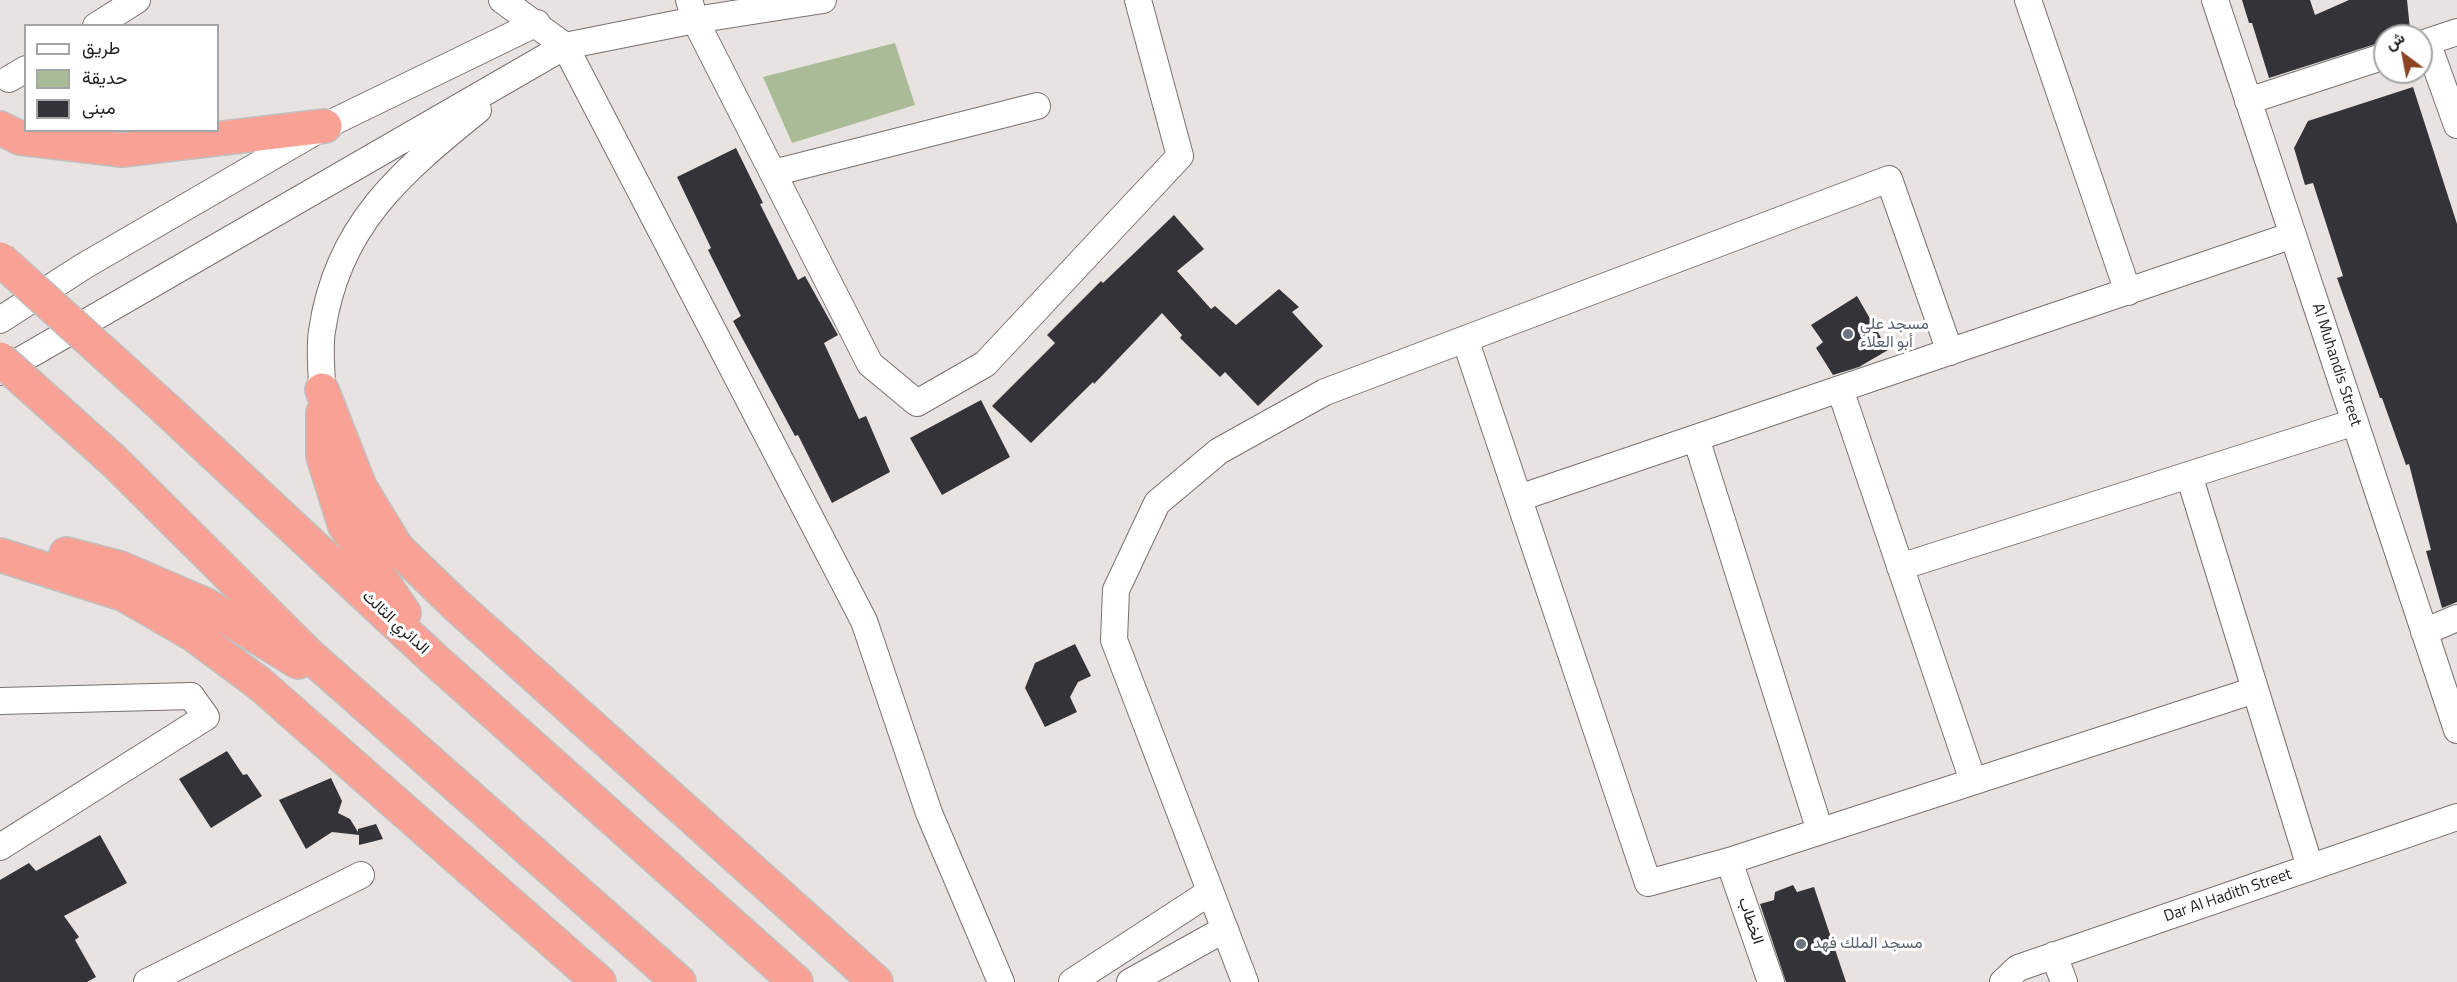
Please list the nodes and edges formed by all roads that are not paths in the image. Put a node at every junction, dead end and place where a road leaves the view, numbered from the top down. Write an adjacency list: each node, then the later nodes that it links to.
1 (137, 0): 9 (street)
2 (502, 0): 8 (street)
3 (823, 0): 7 (street)
4 (1138, 0): 21 (street)
5 (2028, 0): 24 (street)
6 (2215, 0): 16 (street, Al Muhandis Street)
7 (692, 10): 12 (street); 21 (street)
8 (537, 23): 12 (street); 19 (street)
9 (99, 24)
10 (2457, 32): 11 (street)
11 (2433, 40)
12 (564, 46): 14 (street); 61 (street)
13 (2373, 60): 16 (street)
14 (539, 61): 29 (street); 31 (street)
15 (2433, 65): 18 (street)
16 (2248, 101): 22 (street, Al Muhandis Street)
17 (1037, 106): 21 (street)
18 (2457, 125)
19 (325, 126): 20 (highway); 25 (street)
20 (7, 133)
21 (773, 173)
22 (2292, 235): 24 (street); 32 (street, Al Muhandis Street)
23 (0, 259): 41 (highway, الدائري الثالث, bridge)
24 (2128, 292): 27 (street)
25 (0, 320)
26 (1465, 339): 27 (street); 35 (street); 53 (street)
27 (1950, 352): 30 (street)
28 (0, 359): 44 (highway, bridge)
29 (0, 372)
30 (1840, 389): 33 (street); 38 (street)
31 (322, 390): 41 (highway); 60 (highway)
32 (2355, 422): 34 (street); 40 (street, Al Muhandis Street)
33 (1696, 438): 35 (street); 48 (street)
34 (2189, 475): 38 (street); 42 (street)
35 (1519, 498): 50 (street)
36 (0, 540): 44 (highway)
37 (0, 555): 58 (highway)
38 (1900, 567): 46 (street)
39 (2457, 618): 40 (street)
40 (2424, 632): 45 (street, Al Muhandis Street)
41 (435, 660): 59 (highway, الدائري الثالث)
42 (2255, 690): 46 (street); 51 (street)
43 (0, 701): 49 (street)
44 (361, 701): 56 (highway)
45 (2457, 730)
46 (1973, 781): 48 (street)
47 (2457, 817): 51 (street, Dar Al Hadith Street)
48 (1820, 831): 50 (street)
49 (0, 847)
50 (1729, 861): 65 (street, الخطاب)
51 (2310, 867): 55 (street, Dar Al Hadith Street)
52 (361, 875): 57 (street)
53 (1210, 892): 54 (street); 62 (street)
54 (1225, 929): 63 (street); 64 (street)
55 (2054, 955): 66 (street, Dar Al Hadith Street); 67 (street)
56 (670, 977)
57 (147, 982)
58 (598, 982)
59 (796, 982)
60 (876, 982)
61 (1001, 982)
62 (1072, 982)
63 (1130, 982)
64 (1245, 982)
65 (1771, 982)
66 (2003, 982)
67 (2064, 982)

